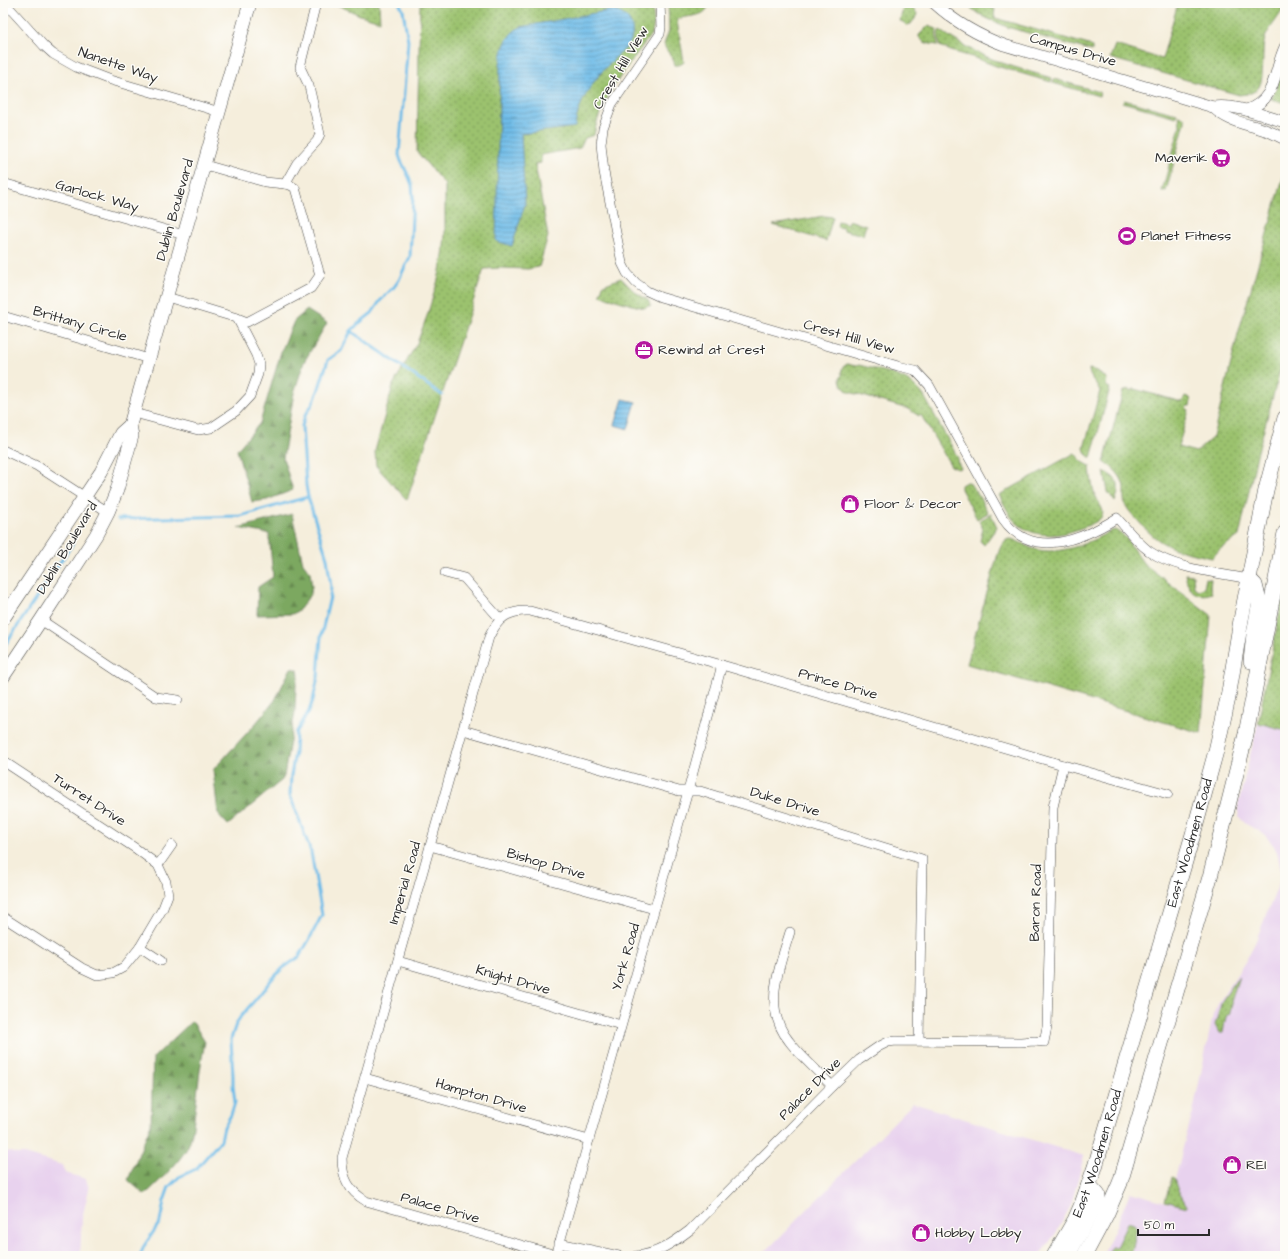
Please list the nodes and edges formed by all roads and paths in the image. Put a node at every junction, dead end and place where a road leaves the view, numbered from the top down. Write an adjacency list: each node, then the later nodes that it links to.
1 (5, 3): 9 (street, Nanette Way)
2 (250, 3): 9 (main road, Dublin Boulevard)
3 (316, 3): 14 (street)
4 (660, 3): 27 (street, Crest Hill View)
5 (934, 3): 7 (street, Campus Drive)
6 (1285, 47): 8 (street)
7 (1212, 106): 8 (street, Campus Drive); 11 (street, Campus Drive)
8 (1247, 110): 10 (street, Campus Drive)
9 (220, 112): 12 (main road, Dublin Boulevard)
10 (1285, 122)
11 (1285, 139)
12 (205, 165): 14 (street); 15 (main road, Dublin Boulevard)
13 (3, 183): 15 (street, Garlock Way)
14 (285, 184): 18 (street)
15 (184, 235): 16 (main road, Dublin Boulevard)
16 (167, 297): 18 (street); 19 (main road, Dublin Boulevard)
17 (3, 316): 19 (street, Brittany Circle)
18 (237, 318): 21 (street)
19 (149, 359): 21 (main road, Dublin Boulevard)
20 (1285, 418): 27 (highway, East Woodmen Road)
21 (132, 419): 23 (main road, Dublin Boulevard); 24 (main road, Dublin Boulevard)
22 (3, 450): 23 (street)
23 (84, 496): 24 (street); 28 (main road, Dublin Boulevard)
24 (108, 512): 31 (main road, Dublin Boulevard)
25 (1285, 533): 34 (highway, East Woodmen Road)
26 (445, 573): 30 (street)
27 (1249, 579): 34 (highway); 58 (highway, East Woodmen Road)
28 (7, 605): 29 (main road, Dublin Boulevard)
29 (3, 619)
30 (500, 619): 32 (street, Prince Drive); 36 (street, Imperial Road)
31 (41, 620): 33 (main road, Dublin Boulevard); 35 (street)
32 (722, 665): 38 (street, Prince Drive); 39 (street, York Road)
33 (3, 677)
34 (1255, 689): 57 (highway, East Woodmen Road)
35 (178, 700)
36 (464, 730): 39 (street, Duke Drive); 42 (street, Imperial Road)
37 (3, 761): 43 (street, Turret Drive)
38 (1063, 765): 40 (street, Prince Drive); 52 (street, Baron Road)
39 (688, 791): 44 (street, York Road); 51 (street, Duke Drive)
40 (1168, 794)
41 (172, 844): 43 (street)
42 (430, 846): 44 (street, Bishop Drive); 49 (street, Imperial Road)
43 (158, 865): 47 (street, Turret Drive)
44 (654, 909): 50 (street, York Road)
45 (3, 917): 47 (street, Turret Drive)
46 (790, 932): 54 (street)
47 (140, 947): 48 (street)
48 (161, 961)
49 (398, 961): 50 (street, Knight Drive); 53 (street, Imperial Road)
50 (621, 1025): 55 (street, York Road)
51 (919, 1040): 52 (street, Palace Drive); 54 (street, Palace Drive)
52 (1044, 1042)
53 (365, 1078): 55 (street, Hampton Drive); 56 (street, Imperial Road)
54 (832, 1086): 63 (street, Palace Drive)
55 (589, 1140): 60 (street, York Road)
56 (342, 1158): 61 (street, Palace Drive)
57 (1124, 1168): 58 (highway); 59 (highway, East Woodmen Road)
58 (1089, 1185): 64 (highway, East Woodmen Road); 65 (highway)
59 (1100, 1228): 66 (highway, East Woodmen Road); 67 (highway)
60 (559, 1243): 61 (street, York Road); 62 (street)
61 (556, 1255)
62 (619, 1256)
63 (636, 1256)
64 (1054, 1256)
65 (1067, 1256)
66 (1084, 1256)
67 (1090, 1256)

